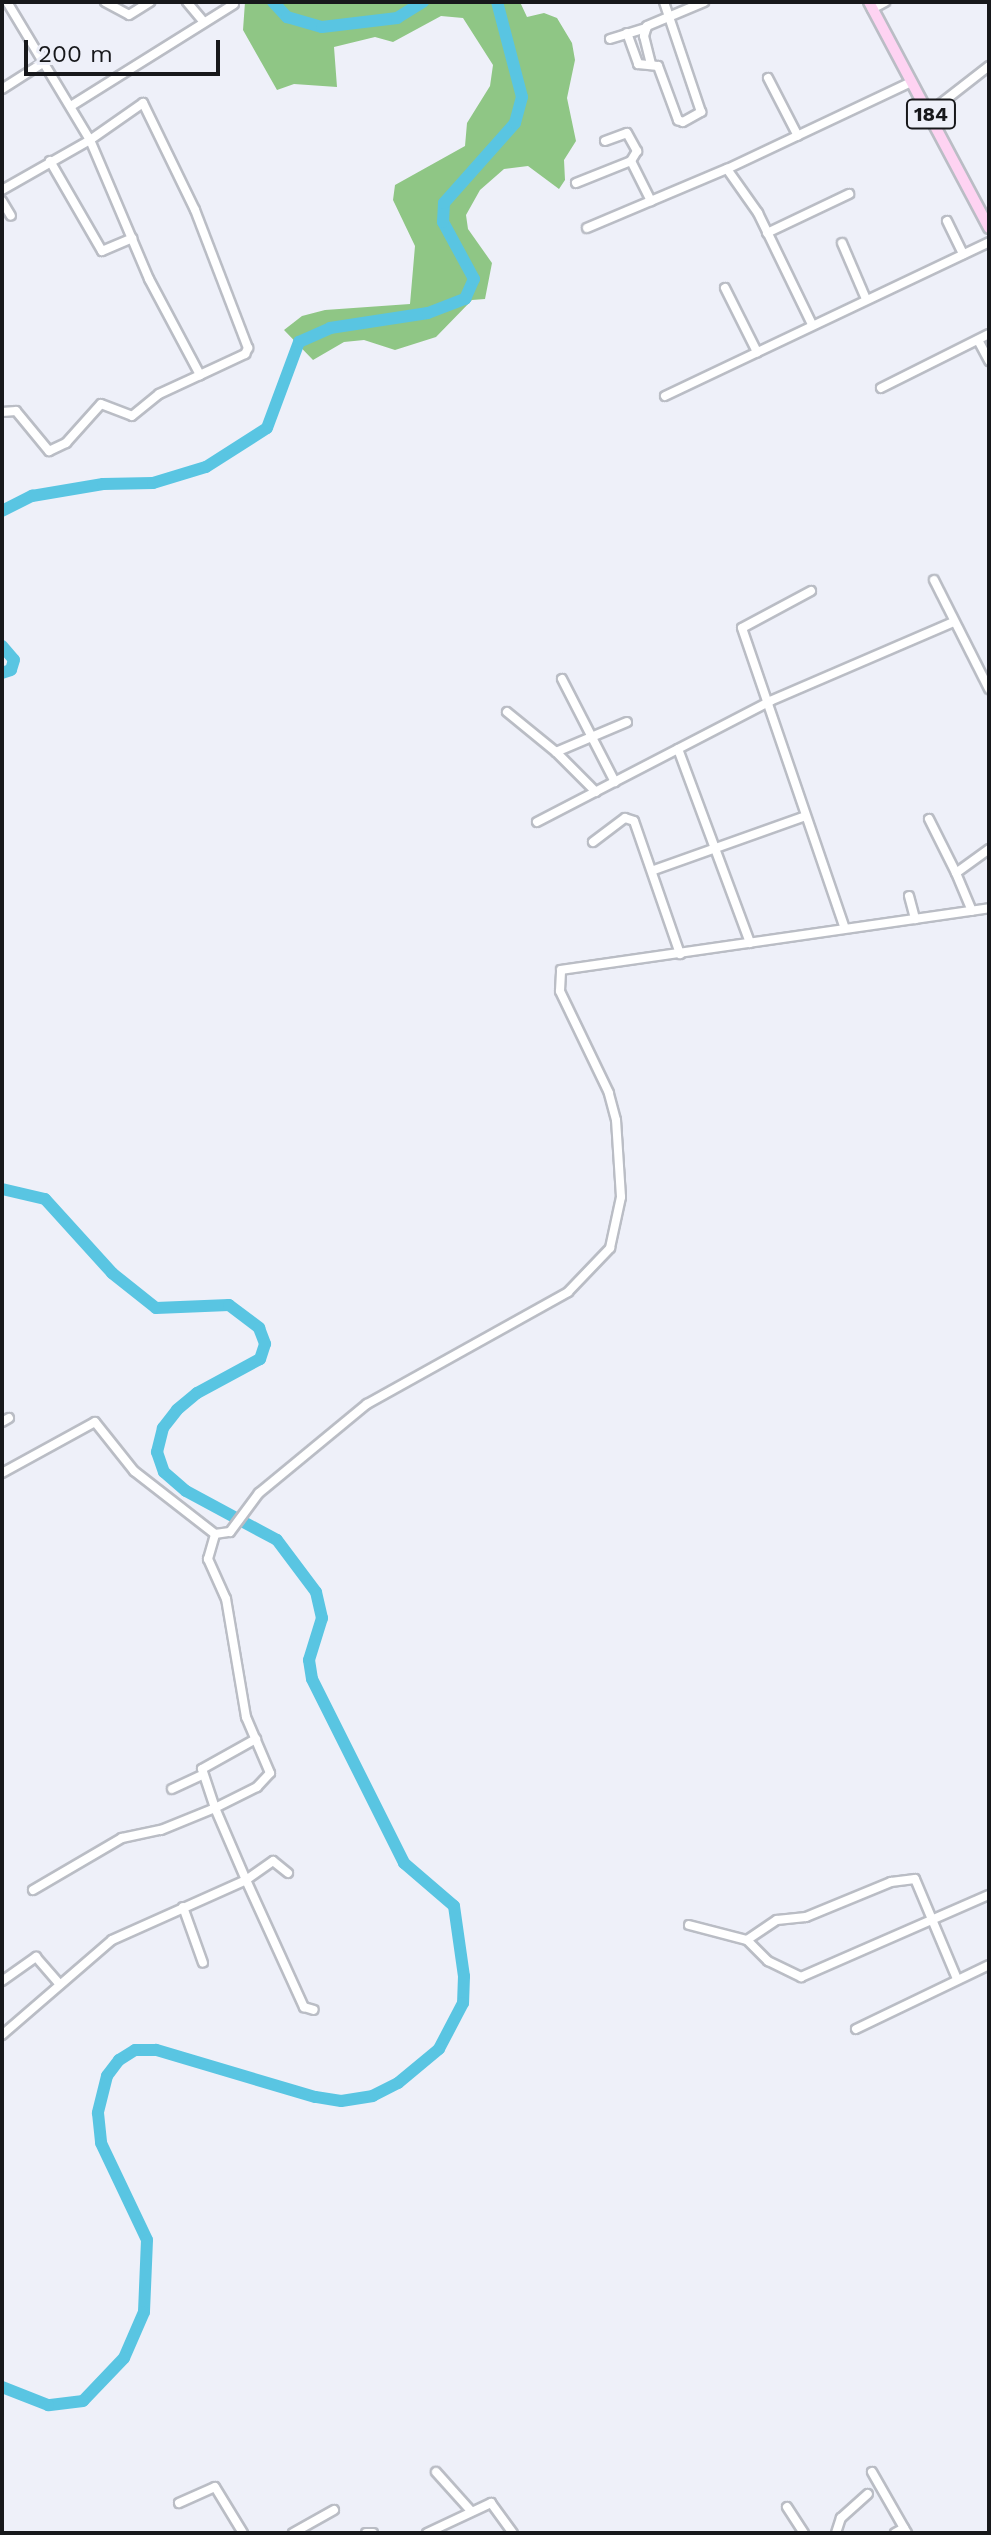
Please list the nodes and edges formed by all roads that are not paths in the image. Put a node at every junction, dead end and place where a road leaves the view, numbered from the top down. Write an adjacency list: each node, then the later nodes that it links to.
1 (7, 2): 15 (street)
2 (105, 2): 3 (street)
3 (150, 2)
4 (187, 2): 11 (street)
5 (664, 2): 10 (street)
6 (704, 2): 10 (street)
7 (885, 2): 9 (street)
8 (234, 4): 11 (street)
9 (870, 6): 19 (main road, 184)
10 (668, 16): 12 (street); 16 (street)
11 (204, 22): 21 (street)
12 (646, 28): 13 (street); 16 (street)
13 (627, 33): 14 (street); 16 (street)
14 (610, 39)
15 (43, 63): 20 (street); 21 (street)
16 (651, 64)
17 (989, 66): 22 (street)
18 (768, 78): 23 (street)
19 (911, 82): 22 (main road, 184); 23 (street)
20 (2, 89)
21 (71, 106): 24 (street)
22 (930, 112): 37 (main road, 184)
23 (798, 136): 28 (street)
24 (90, 140): 26 (street); 39 (street); 50 (street)
25 (605, 141): 27 (street)
26 (50, 161): 30 (street); 39 (street)
27 (631, 161): 29 (street); 33 (street)
28 (727, 169): 33 (street); 38 (street)
29 (576, 183)
30 (2, 190)
31 (849, 194): 38 (street)
32 (2, 201): 34 (street)
33 (651, 201): 36 (street)
34 (11, 216)
35 (947, 221): 42 (street)
36 (587, 228)
37 (989, 228)
38 (767, 233): 45 (street)
39 (132, 238): 50 (street)
40 (989, 242): 42 (street)
41 (842, 243): 44 (street)
42 (963, 254): 44 (street)
43 (725, 288): 48 (street)
44 (866, 299): 45 (street)
45 (812, 324): 48 (street)
46 (989, 334): 47 (street)
47 (978, 340): 49 (street); 51 (street)
48 (757, 352): 52 (street)
49 (989, 361)
50 (200, 375): 53 (street)
51 (881, 388)
52 (665, 396)
53 (2, 412)
54 (934, 580): 56 (street)
55 (811, 591): 59 (street)
56 (953, 622): 58 (street); 59 (street)
57 (562, 679): 62 (street)
58 (989, 689)
59 (770, 701): 63 (street); 67 (street)
60 (507, 712): 64 (street)
61 (627, 722): 62 (street)
62 (591, 736): 64 (street); 65 (street)
63 (678, 749): 65 (street); 71 (street)
64 (556, 752): 66 (street)
65 (615, 782): 66 (street)
66 (596, 792): 69 (street)
67 (806, 816): 71 (street); 79 (street)
68 (929, 819): 74 (street)
69 (537, 822)
70 (593, 842): 73 (street)
71 (718, 847): 73 (street); 80 (street)
72 (989, 849): 74 (street)
73 (654, 870): 81 (street)
74 (956, 873): 77 (street)
75 (909, 896): 78 (street)
76 (989, 908): 77 (street)
77 (972, 911): 78 (street)
78 (915, 919): 79 (street)
79 (845, 928): 80 (street)
80 (750, 943): 81 (street)
81 (680, 954): 83 (street)
82 (3, 1471): 83 (street)
83 (215, 1534): 84 (street)
84 (256, 1739): 85 (street); 87 (street)
85 (202, 1775): 86 (street); 87 (street)
86 (172, 1789)
87 (215, 1808): 89 (street); 90 (street)
88 (288, 1873): 89 (street)
89 (246, 1880): 92 (street); 101 (street)
90 (33, 1890)
91 (989, 1895): 93 (street)
92 (183, 1907): 96 (street); 100 (street)
93 (932, 1922): 95 (street); 95 (street); 98 (street)
94 (689, 1925): 95 (street)
95 (747, 1940)
96 (203, 1963)
97 (989, 1965): 98 (street)
98 (957, 1979): 102 (street)
99 (2, 1981): 100 (street)
100 (58, 1982): 103 (street)
101 (314, 2010)
102 (856, 2029)
103 (2, 2035)
104 (436, 2472): 110 (street)
105 (872, 2472): 111 (street)
106 (868, 2494): 119 (street)
107 (179, 2503): 112 (street)
108 (787, 2507): 118 (street)
109 (334, 2510): 113 (street)
110 (471, 2511): 116 (street); 117 (street)
111 (902, 2531)
112 (243, 2533)
113 (293, 2533)
114 (366, 2533): 115 (street)
115 (373, 2533)
116 (427, 2533)
117 (513, 2533)
118 (804, 2533)
119 (836, 2533)

